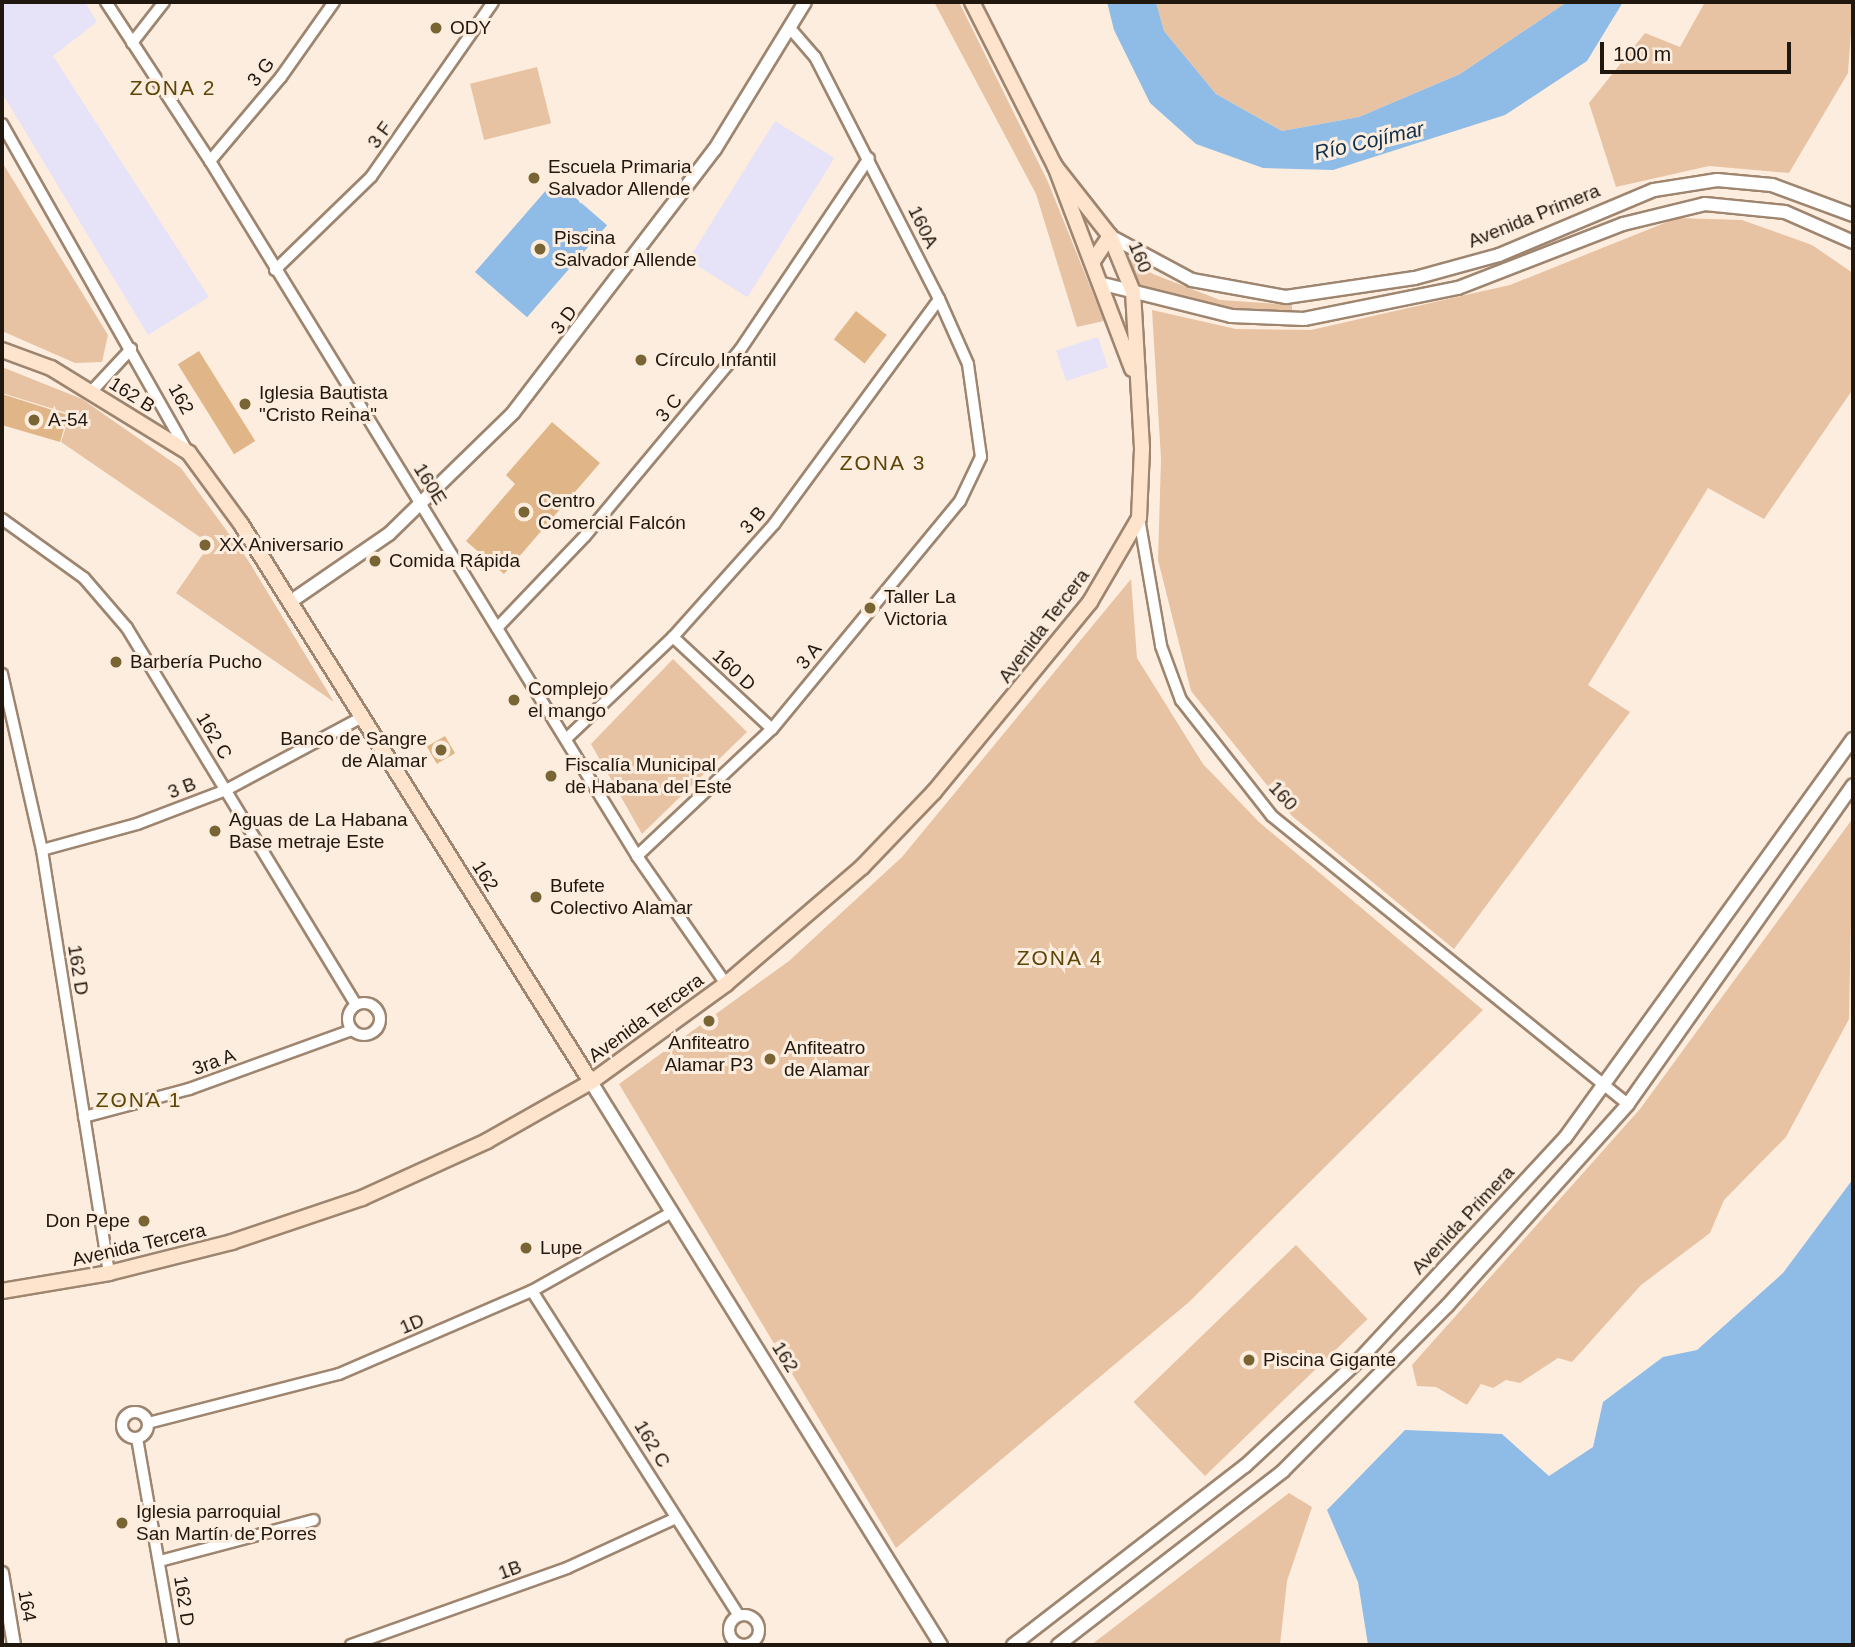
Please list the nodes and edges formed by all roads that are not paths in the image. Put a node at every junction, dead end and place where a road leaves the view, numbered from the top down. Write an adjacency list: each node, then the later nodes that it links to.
1 (106, 2): 8 (street, 160E)
2 (164, 2): 8 (street)
3 (334, 2): 11 (street, 3 G)
4 (493, 2): 17 (street, 3 F)
5 (805, 2): 7 (street, 3 D)
6 (972, 2): 12 (main road, 160)
7 (790, 29): 10 (street, 160A); 27 (street, 3 D)
8 (132, 43): 11 (street, 160E)
9 (2, 124): 22 (street, 162)
10 (869, 158): 20 (street, 160A); 31 (street, 3 C)
11 (210, 160): 17 (street, 160E)
12 (1055, 166): 14 (main road, 160); 16 (main road, 160)
13 (1853, 215): 14 (street, Avenida Primera)
14 (1110, 236): 16 (main road); 19 (main road, 160)
15 (1853, 242): 19 (street, Avenida Primera)
16 (1093, 261): 18 (main road, 160)
17 (275, 270): 27 (street, 160E)
18 (1103, 284): 19 (street, Avenida Primera); 23 (main road, 160)
19 (1133, 292): 23 (main road, 160)
20 (939, 299): 26 (street, 160A); 32 (street, 3 B)
21 (2, 349): 24 (main road, 162 B)
22 (131, 349): 24 (street, 162 B); 25 (street, 162)
23 (1136, 382): 28 (main road, 160)
24 (90, 392): 25 (main road, 162 B)
25 (188, 453): 30 (main road, 162)
26 (981, 457): 35 (street, 3 A)
27 (421, 503): 30 (street, 3 D); 31 (street, 160E)
28 (1139, 518): 44 (main road, Avenida Tercera); 48 (street, 160)
29 (2, 519): 39 (street, 162 C)
30 (290, 602): 34 (main road, 162)
31 (497, 628): 36 (street, 160E)
32 (673, 637): 35 (street, 160 D); 36 (street, 3 B)
33 (2, 674): 42 (street, 162 D)
34 (362, 717): 39 (street, 3 B); 47 (main road, 162)
35 (772, 729): 43 (street, 3 A)
36 (566, 739): 43 (street, 160E)
37 (1853, 739): 40 (street, Avenida Primera)
38 (1853, 785): 41 (street)
39 (226, 790): 42 (street, 3 B); 45 (street, 162 C)
40 (1793, 828): 41 (street); 48 (street, Avenida Primera)
41 (1815, 840): 49 (street)
42 (42, 850): 50 (street, 162 D)
43 (638, 856): 44 (street, 160E)
44 (726, 984): 47 (main road, Avenida Tercera)
45 (356, 1005): 46 (street); 46 (street)
46 (352, 1030): 50 (street, 3ra A)
47 (591, 1082): 51 (street, 162); 52 (main road, Avenida Tercera)
48 (1605, 1088): 49 (street, 160); 68 (street, Avenida Primera)
49 (1628, 1104): 69 (street)
50 (84, 1117): 52 (street, 162 D)
51 (673, 1212): 54 (street, 1D); 67 (street, 162)
52 (109, 1273): 53 (main road, Avenida Tercera)
53 (2, 1292)
54 (531, 1292): 55 (street, 1D); 57 (street, 162 C)
55 (148, 1423): 56 (street); 56 (street, 1D)
56 (137, 1438): 59 (street, 162 D)
57 (676, 1518): 61 (street, 162 C); 65 (street, 1B)
58 (314, 1520): 59 (street)
59 (160, 1561): 64 (street, 162 D)
60 (2, 1573): 63 (street, 164)
61 (739, 1616): 62 (street); 62 (street)
62 (731, 1639): 66 (street)
63 (14, 1645)
64 (173, 1645)
65 (351, 1645)
66 (719, 1645)
67 (941, 1645)
68 (1013, 1645)
69 (1058, 1645)

